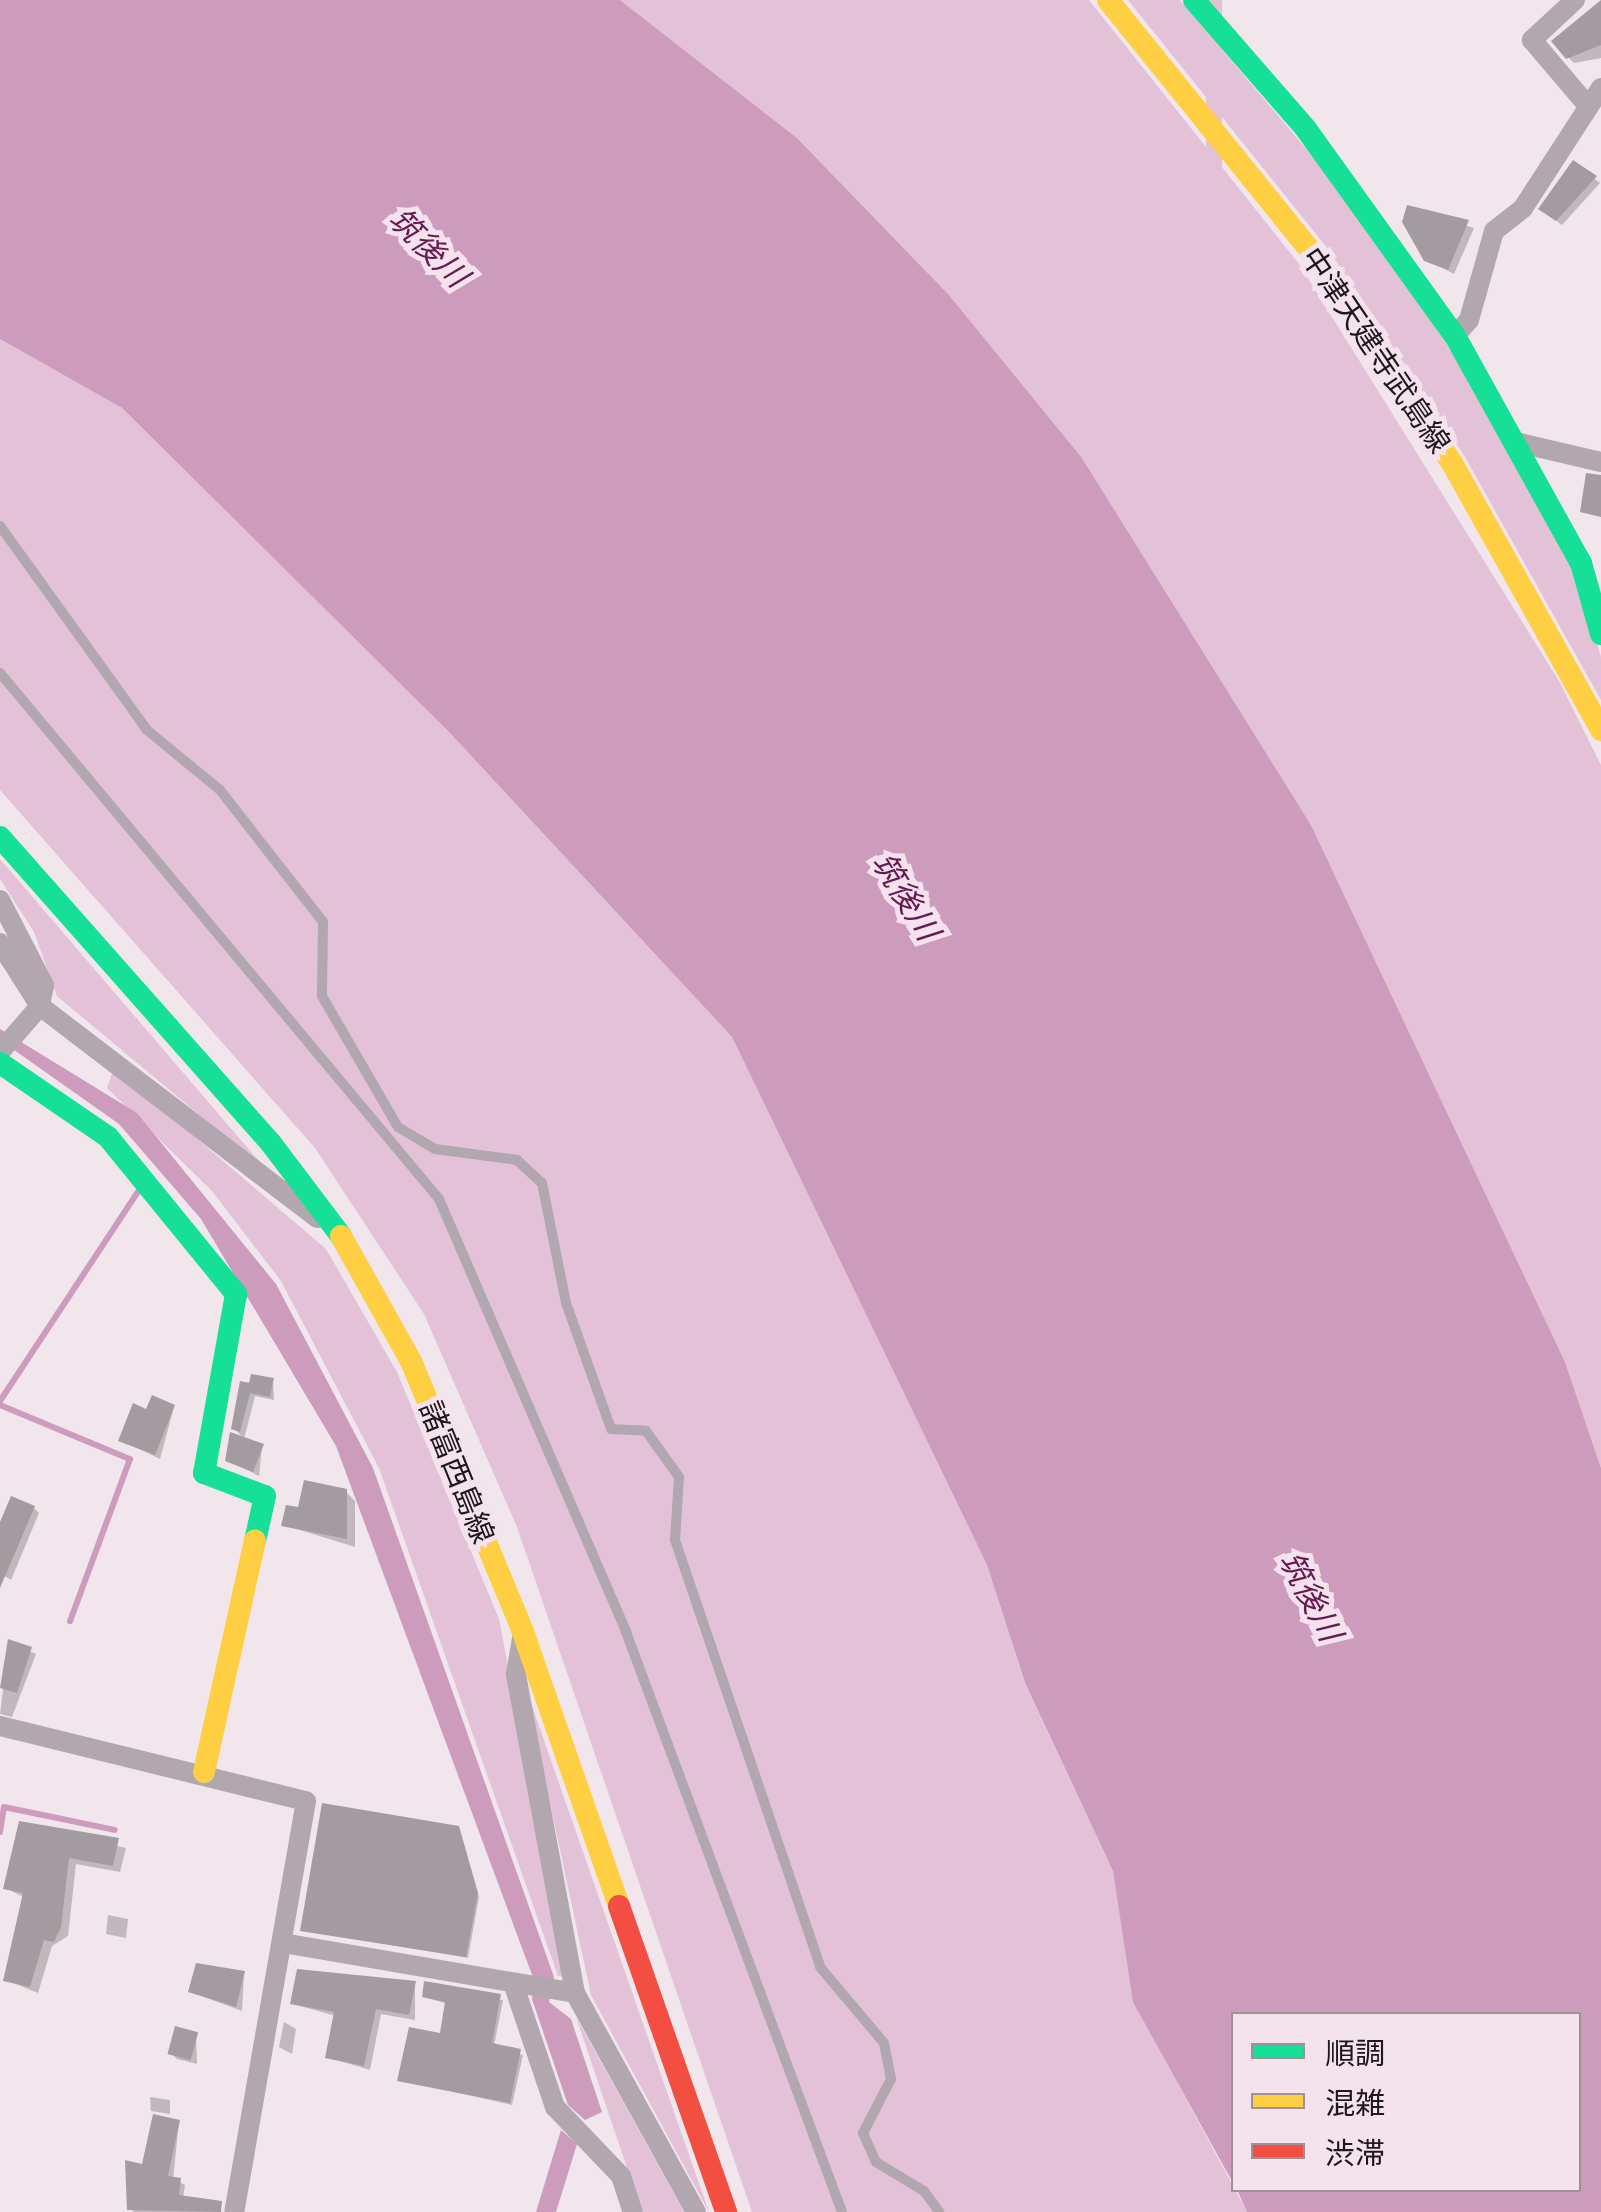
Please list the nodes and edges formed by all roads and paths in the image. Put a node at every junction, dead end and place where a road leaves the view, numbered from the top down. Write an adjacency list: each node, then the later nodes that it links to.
1 (1108, 0): 12 (main road, 中津天建寺武島線)
2 (1194, 0): 6 (main road)
3 (1575, 0): 5 (street)
4 (1601, 88): 5 (street)
5 (1588, 106): 6 (street)
6 (1455, 336): 7 (main road)
7 (1520, 444): 8 (street); 10 (main road)
8 (1601, 462)
9 (0, 526): 31 (lane)
10 (1601, 634)
11 (0, 673): 30 (lane)
12 (1601, 730)
13 (0, 837): 19 (main road, 諸富西島線)
14 (0, 900): 16 (street)
15 (0, 943): 16 (street)
16 (40, 1006): 17 (street); 19 (street)
17 (0, 1052)
18 (0, 1063): 22 (main road)
19 (340, 1233): 20 (main road, 諸富西島線)
20 (523, 1632): 25 (street); 29 (main road, 諸富西島線)
21 (0, 1726): 22 (street)
22 (204, 1772): 23 (street)
23 (283, 1943): 24 (street); 26 (street)
24 (523, 1988): 25 (street); 27 (street)
25 (575, 1993): 28 (street)
26 (234, 2212)
27 (633, 2212)
28 (696, 2212)
29 (726, 2212)
30 (842, 2212)
31 (939, 2212)

